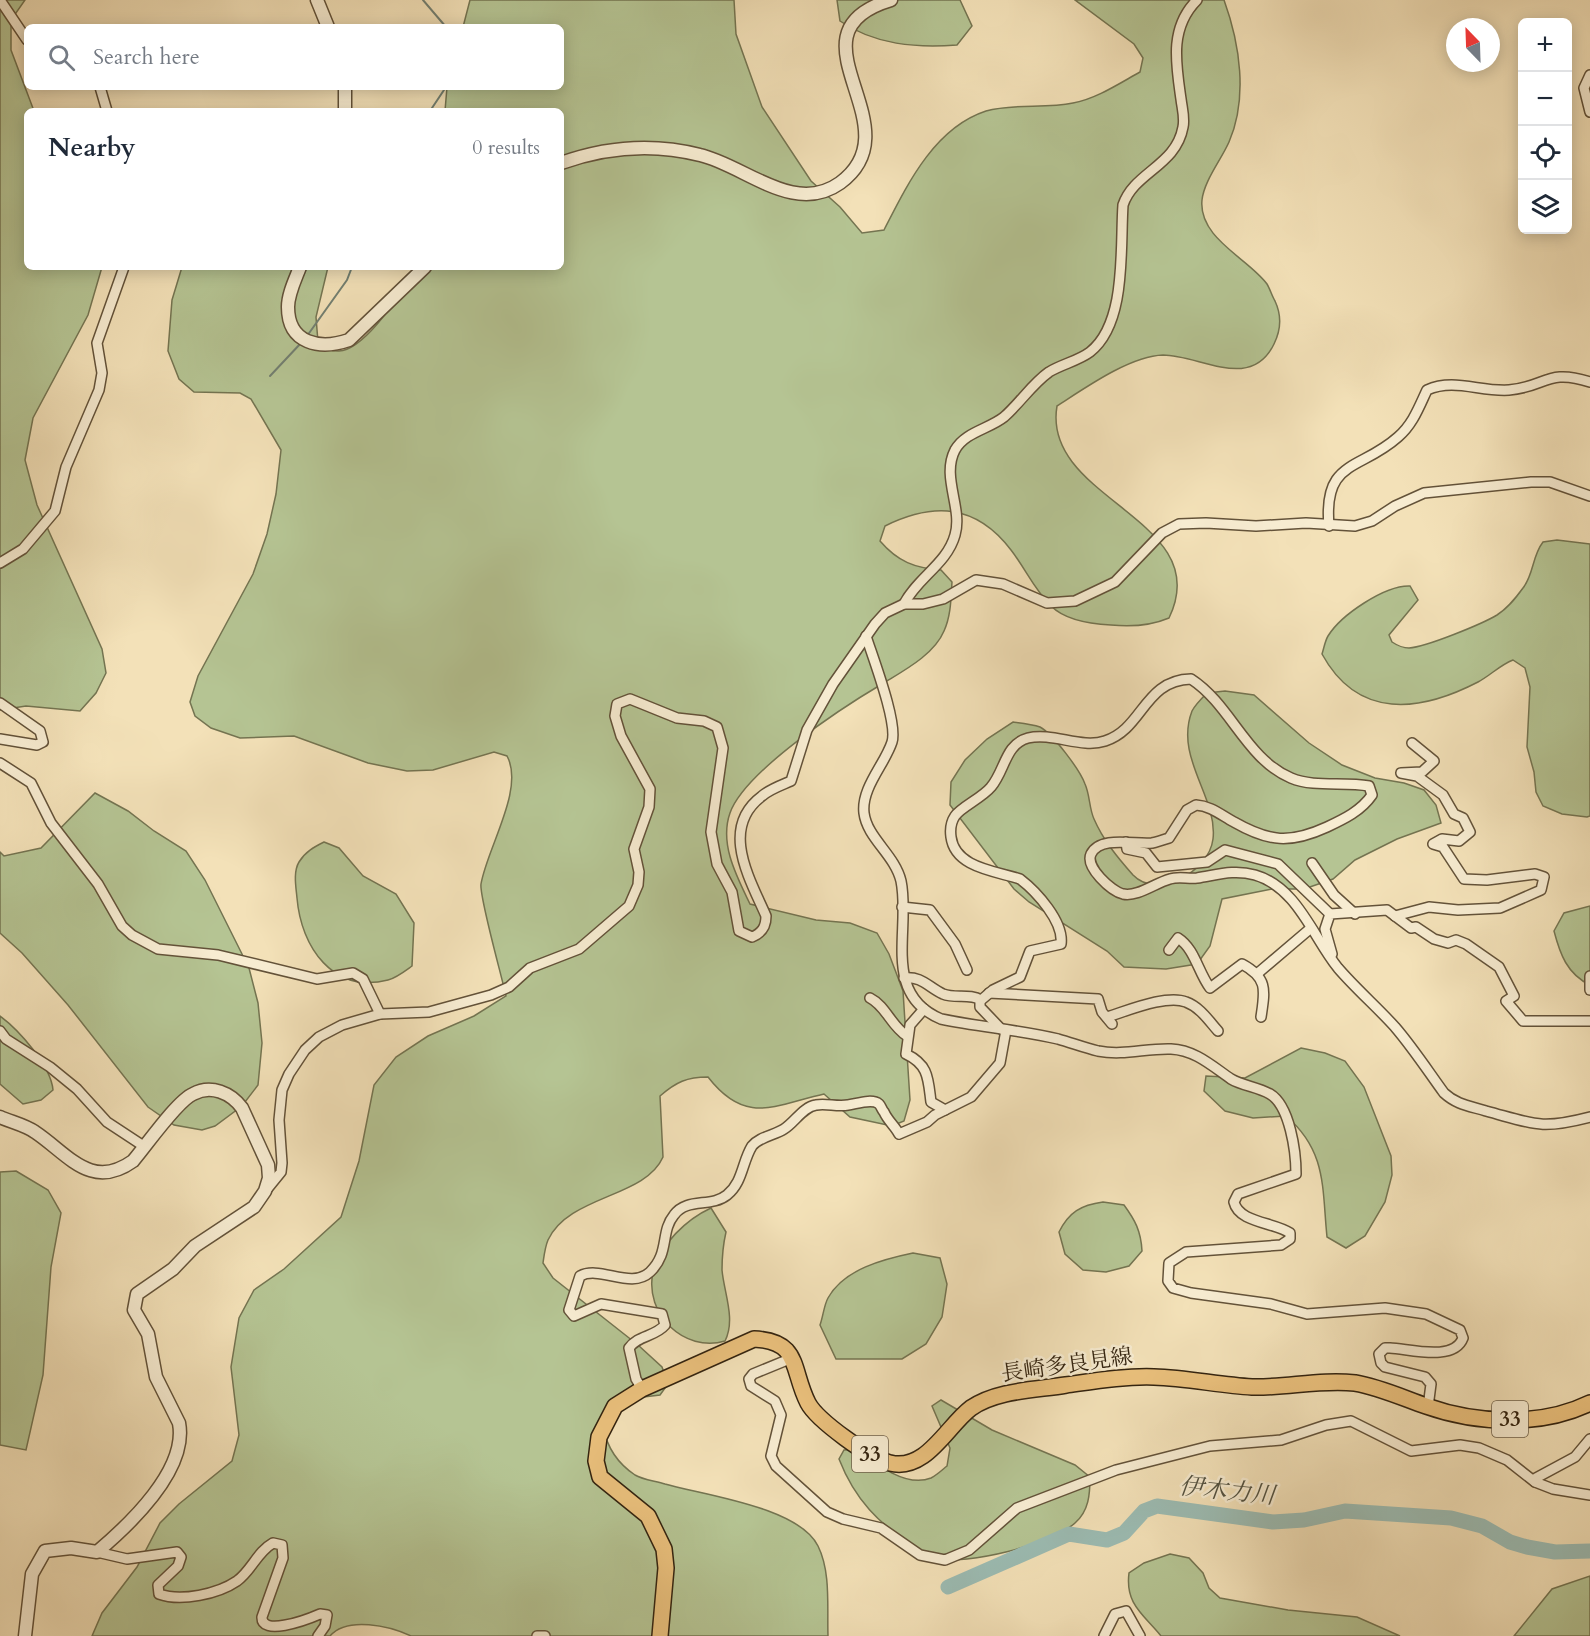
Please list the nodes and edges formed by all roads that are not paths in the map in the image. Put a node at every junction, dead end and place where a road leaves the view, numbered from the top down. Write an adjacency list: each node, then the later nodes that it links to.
1 (0, 0): 6 (street)
2 (317, 0): 5 (street)
3 (891, 0): 13 (street)
4 (1197, 0): 21 (street)
5 (327, 24)
6 (24, 36)
7 (1590, 75): 12 (street)
8 (101, 90): 10 (street)
9 (345, 90): 11 (street)
10 (106, 108)
11 (345, 108)
12 (1590, 112)
13 (564, 162)
14 (123, 270): 20 (street)
15 (299, 270): 16 (street)
16 (422, 270)
17 (1590, 382): 19 (street)
18 (1590, 496): 19 (street)
19 (1329, 526): 21 (street)
20 (0, 563)
21 (904, 604): 22 (street)
22 (866, 636): 29 (street); 44 (street)
23 (0, 702): 24 (street)
24 (0, 739)
25 (1412, 743): 32 (street)
26 (0, 763): 44 (street)
27 (1126, 842): 30 (street); 33 (street); 41 (street)
28 (1312, 863): 31 (street)
29 (902, 907): 36 (street); 39 (street)
30 (1330, 914): 31 (street); 35 (street)
31 (1355, 914): 32 (street)
32 (1395, 916): 46 (street)
33 (1311, 928): 35 (street); 37 (street)
34 (1169, 950): 37 (street)
35 (1336, 965): 53 (street)
36 (968, 970)
37 (1258, 973): 45 (street)
38 (1590, 976): 40 (street)
39 (904, 978): 41 (street); 43 (street)
40 (1590, 990)
41 (985, 996): 47 (street); 49 (street)
42 (870, 998): 50 (street)
43 (924, 1009): 47 (street); 50 (street)
44 (380, 1014): 55 (street)
45 (1261, 1017)
46 (1590, 1021)
47 (1004, 1029): 51 (street); 59 (street)
48 (0, 1031): 54 (street)
49 (1218, 1031)
50 (907, 1036): 51 (street)
51 (945, 1110): 57 (street)
52 (0, 1117): 54 (street)
53 (1590, 1117)
54 (145, 1147): 55 (street)
55 (265, 1191): 63 (street)
56 (792, 1358): 57 (main road); 59 (main road, 長崎多良見線 / 33); 61 (street)
57 (642, 1389): 68 (main road)
58 (1590, 1403): 59 (main road, 長崎多良見線 / 33)
59 (1428, 1407)
60 (1590, 1440): 61 (street)
61 (1535, 1482): 62 (street)
62 (1590, 1495)
63 (97, 1552): 64 (street); 65 (street)
64 (25, 1636)
65 (318, 1636)
66 (537, 1636): 67 (street)
67 (544, 1636)
68 (660, 1636)
69 (1104, 1636): 70 (street)
70 (1140, 1636)

